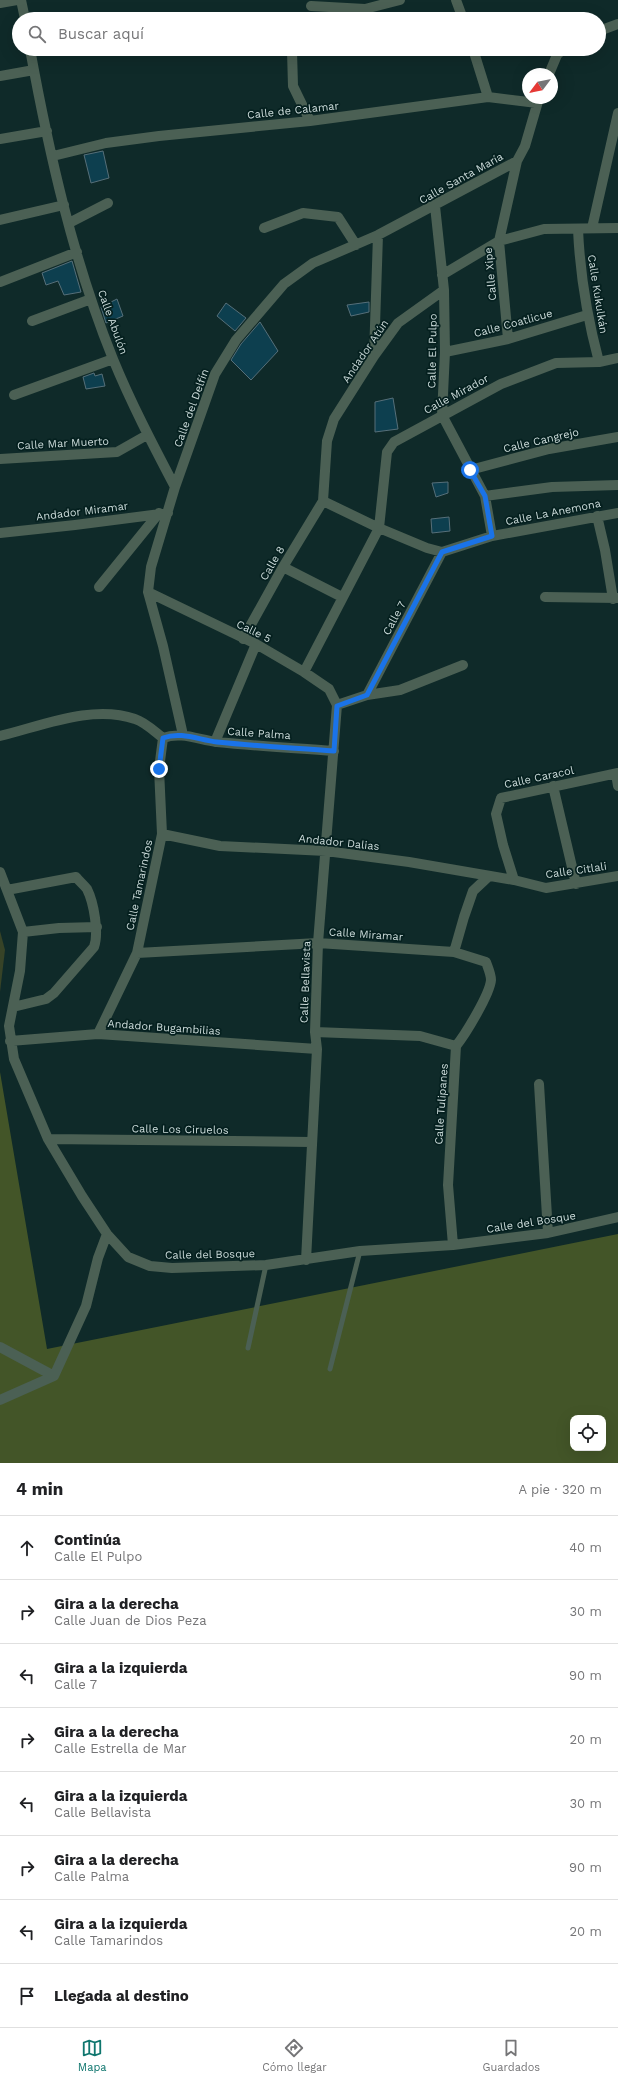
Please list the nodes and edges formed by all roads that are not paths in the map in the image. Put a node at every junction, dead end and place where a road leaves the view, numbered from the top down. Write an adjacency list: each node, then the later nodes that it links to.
1 (18, 0): 5 (street)
2 (21, 0): 7 (street)
3 (400, 0): 6 (street)
4 (456, 0): 8 (street)
5 (0, 3)
6 (310, 6)
7 (24, 12)
8 (460, 12)
9 (618, 24): 10 (street)
10 (606, 28)
11 (31, 56): 16 (street, Calle Abulón)
12 (292, 56): 22 (street)
13 (474, 56): 18 (street)
14 (558, 56): 15 (street)
15 (552, 68)
16 (34, 70): 17 (street); 23 (street, Calle Abulón)
17 (0, 76)
18 (488, 97): 19 (street, Calle de Calamar); 22 (street, Calle de Calamar)
19 (522, 100)
20 (537, 104): 26 (street, Calle Santa María)
21 (618, 113): 33 (street)
22 (310, 121): 25 (street, Calle de Calamar)
23 (47, 131): 24 (street); 25 (street, Calle Abulón)
24 (0, 139)
25 (53, 156): 28 (street, Calle Abulón)
26 (517, 161): 29 (street, Calle Santa María); 37 (street, Calle Xipe)
27 (108, 203): 31 (street)
28 (64, 205): 30 (street); 31 (street, Calle Abulón)
29 (435, 206): 36 (street, Calle Santa María); 40 (street, Calle El Pulpo)
30 (0, 220)
31 (69, 223): 39 (street, Calle Abulón)
32 (264, 228): 38 (street)
33 (592, 228): 34 (street); 35 (street)
34 (618, 228)
35 (578, 229): 37 (street); 44 (street, Calle Kukulkán)
36 (378, 236): 38 (street, Calle del Delfín); 48 (street)
37 (499, 241): 40 (street); 46 (street, Calle Xipe)
38 (356, 245): 59 (street, Calle del Delfín)
39 (78, 252): 41 (street); 43 (street, Calle Abulón)
40 (442, 275): 42 (street, Calle El Pulpo)
41 (0, 282)
42 (444, 290): 47 (street, Calle El Pulpo); 48 (street, Andador Atún)
43 (91, 299): 45 (street); 50 (street, Calle Abulón)
44 (587, 316): 46 (street, Calle Coatlicue); 51 (street, Calle Kukulkán)
45 (32, 321)
46 (508, 339): 47 (street, Calle Coatlicue)
47 (445, 352): 53 (street, Calle El Pulpo)
48 (374, 356): 61 (street, Andador Atún)
49 (618, 358): 51 (street, Calle Mirador)
50 (113, 359): 52 (street); 54 (street, Calle Abulón)
51 (598, 362): 53 (street, Calle Mirador)
52 (14, 395)
53 (442, 415): 57 (street, Calle El Pulpo); 65 (street, Calle Mirador)
54 (147, 435): 56 (street, Calle Mar Muerto); 59 (street, Calle Abulón)
55 (618, 437): 57 (street, Calle Cangrejo)
56 (0, 459)
57 (470, 470): 60 (street, Calle El Pulpo)
58 (618, 485): 60 (street)
59 (175, 487): 62 (street, Calle del Delfín)
60 (485, 496): 67 (street, Calle El Pulpo)
61 (323, 501): 65 (street); 69 (street, Calle 8)
62 (163, 513): 66 (street, Andador Miramar); 70 (street); 71 (street, Calle del Delfín)
63 (618, 513): 64 (street, Calle La Anemona)
64 (596, 516): 67 (street, Calle La Anemona); 74 (street)
65 (378, 528): 68 (street); 72 (street)
66 (0, 533)
67 (492, 536): 68 (street, Calle La Anemona)
68 (442, 552): 79 (street, Calle 7)
69 (283, 567): 72 (street); 75 (street, Calle 8)
70 (99, 587)
71 (148, 592): 75 (street, Calle 5); 81 (street)
72 (342, 597): 78 (street)
73 (545, 597): 74 (street)
74 (615, 599)
75 (244, 639): 76 (street, Calle 5)
76 (256, 644): 78 (street, Calle 5); 84 (street)
77 (463, 665): 79 (street)
78 (304, 672): 80 (street, Calle 5)
79 (367, 695): 80 (street)
80 (337, 706): 85 (street, Calle Bellavista)
81 (183, 735): 83 (street, Calle Palma); 84 (street, Calle Palma)
82 (0, 736): 83 (street)
83 (166, 737): 89 (street, Calle Tamarindos)
84 (215, 742): 85 (street, Calle Palma)
85 (334, 751): 90 (street, Calle Bellavista)
86 (617, 773): 87 (street, Calle Caracol); 88 (street)
87 (553, 786): 94 (street, Calle Caracol); 95 (street)
88 (618, 786)
89 (162, 834): 90 (street, Andador Dalias); 101 (street, Calle Tamarindos)
90 (326, 851): 92 (street, Andador Dalias); 99 (street, Calle Bellavista)
91 (0, 872): 96 (street, Calle del Bosque)
92 (489, 876): 94 (street, Andador Dalias); 100 (street)
93 (618, 876): 95 (street, Calle Citlali)
94 (514, 880): 95 (street, Calle Citlali)
95 (576, 884)
96 (7, 890): 97 (street); 98 (street, Calle del Bosque)
97 (97, 927): 98 (street); 102 (street)
98 (23, 932): 102 (street, Calle del Bosque)
99 (318, 943): 100 (street, Calle Miramar); 101 (street, Calle Miramar); 103 (street, Calle Bellavista)
100 (454, 952): 106 (street, Calle Miramar)
101 (136, 953): 104 (street, Calle Tamarindos)
102 (13, 1007): 105 (street, Calle del Bosque)
103 (315, 1032): 106 (street); 107 (street, Calle Bellavista)
104 (98, 1034): 105 (street, Andador Bugambilias); 107 (street, Andador Bugambilias)
105 (10, 1041): 109 (street, Calle del Bosque)
106 (456, 1046): 114 (street, Calle Tulipanes)
107 (317, 1049): 110 (street, Calle Bellavista)
108 (539, 1084): 112 (street)
109 (48, 1139): 110 (street, Calle Los Ciruelos); 113 (street, Calle del Bosque)
110 (311, 1142): 116 (street, Calle Bellavista)
111 (618, 1217): 112 (street, Calle del Bosque)
112 (548, 1233): 114 (street, Calle del Bosque)
113 (107, 1234): 117 (street, Calle del Bosque); 121 (street)
114 (454, 1245): 115 (street, Calle del Bosque)
115 (360, 1251): 116 (street, Calle del Bosque); 120 (lane)
116 (306, 1260): 117 (street, Calle del Bosque)
117 (266, 1265): 119 (lane)
118 (0, 1347): 121 (street)
119 (248, 1348)
120 (330, 1369)
121 (54, 1376): 122 (street)
122 (0, 1400)

